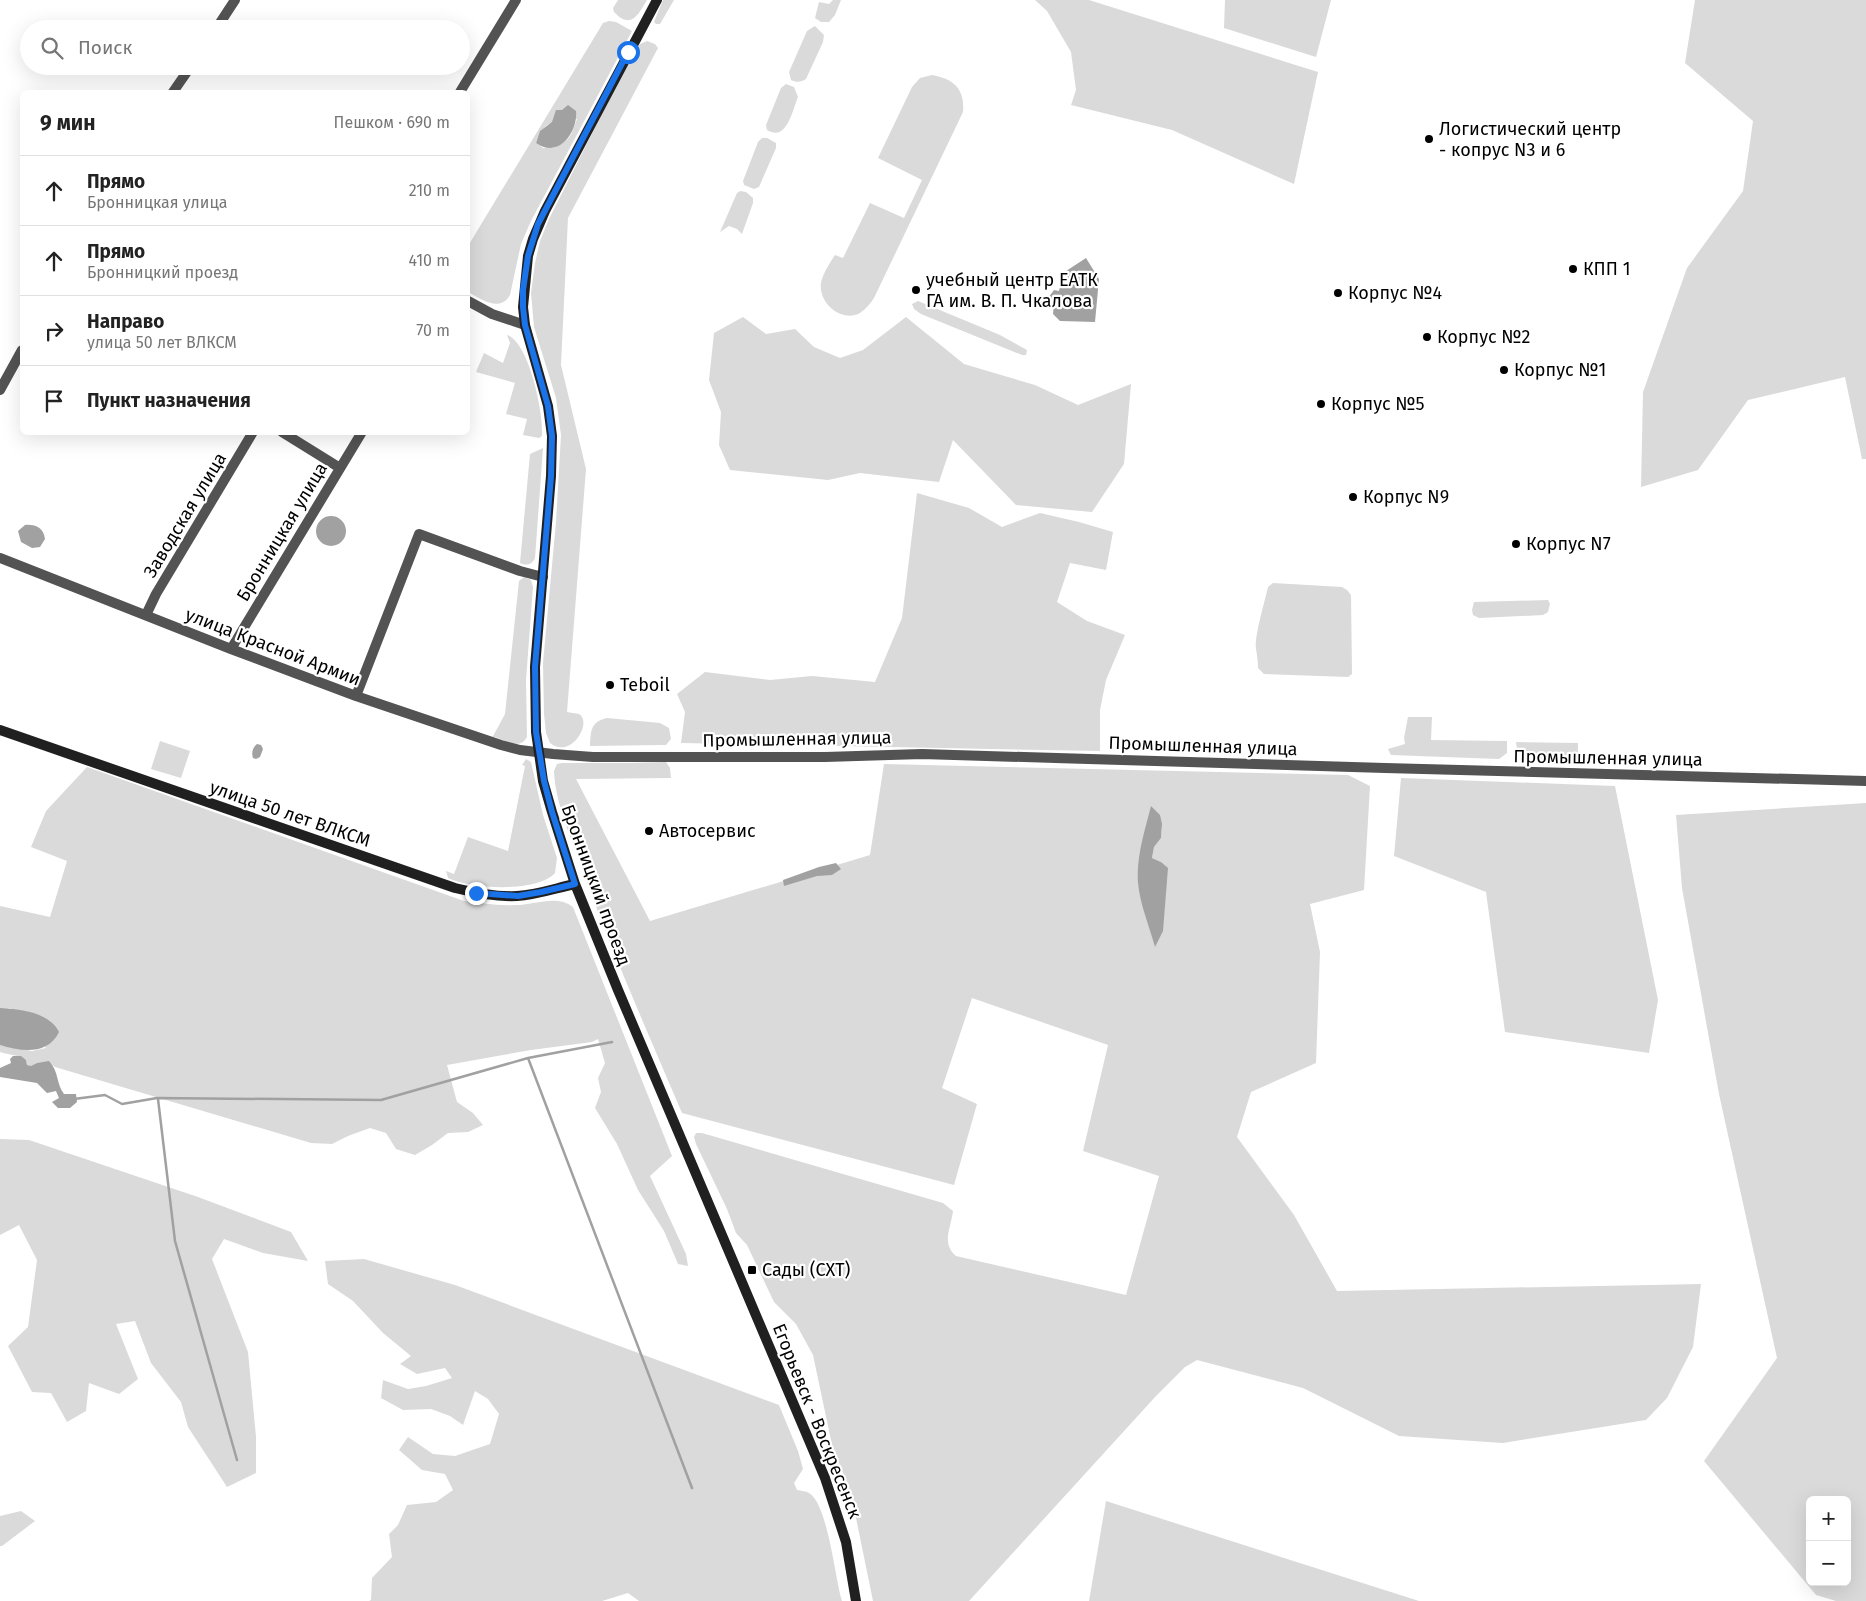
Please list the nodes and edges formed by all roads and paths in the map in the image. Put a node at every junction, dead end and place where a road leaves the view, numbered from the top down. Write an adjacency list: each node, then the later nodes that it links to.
1 (235, 0): 4 (street)
2 (516, 0): 7 (street)
3 (657, 0): 9 (main road)
4 (222, 20)
5 (185, 75): 6 (street)
6 (174, 90)
7 (461, 90)
8 (470, 302): 9 (street)
9 (525, 325): 17 (main road, Бронницкий проезд)
10 (20, 354): 11 (street)
11 (0, 390)
12 (251, 435): 18 (street, Заводская улица)
13 (287, 435): 15 (street)
14 (360, 435): 15 (street, Бронницкая улица)
15 (340, 468): 19 (street, Бронницкая улица)
16 (0, 558): 18 (street, улица Красной Армии)
17 (542, 577): 20 (street); 22 (main road, Бронницкий проезд)
18 (146, 615): 19 (street, улица Красной Армии)
19 (232, 649): 20 (street, улица Красной Армии)
20 (356, 696): 22 (street, улица Красной Армии)
21 (0, 730): 24 (main road, улица 50 лет ВЛКСМ)
22 (539, 752): 23 (street, Промышленная улица); 24 (main road, Бронницкий проезд)
23 (1866, 781)
24 (575, 884): 25 (main road, Бронницкий проезд)
25 (732, 1258): 26 (main road, Егорьевск - Воскресенск)
26 (856, 1601)

